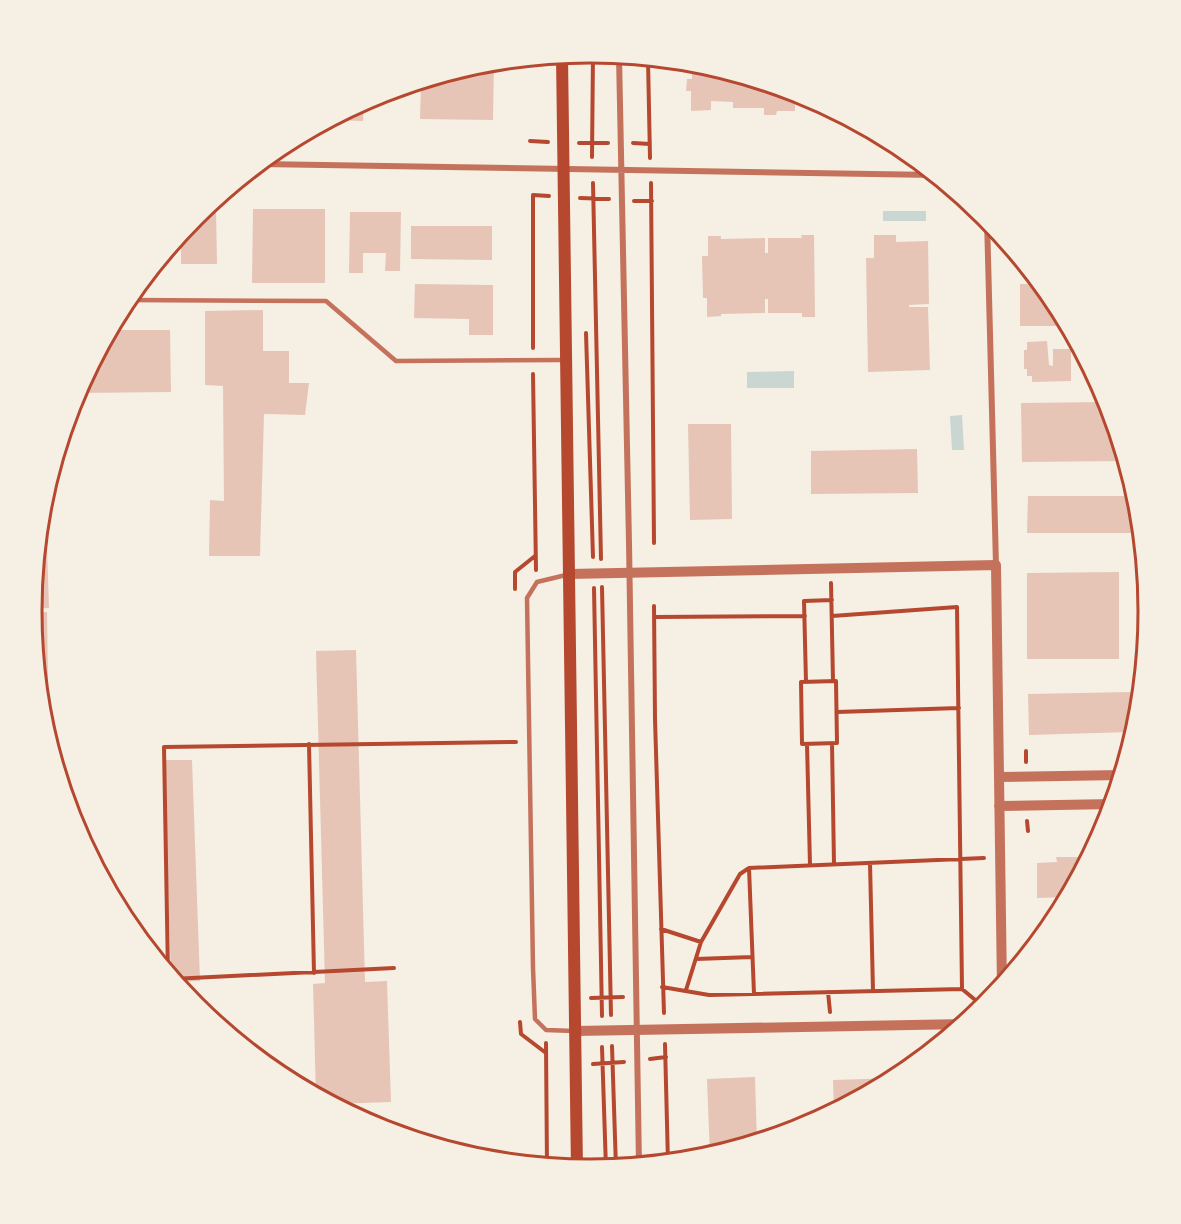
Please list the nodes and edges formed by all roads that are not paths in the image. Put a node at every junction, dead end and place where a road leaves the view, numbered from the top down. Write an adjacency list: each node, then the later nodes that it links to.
1 (562, 65): 4 (main road)
2 (619, 65): 5 (street)
3 (275, 164): 4 (street)
4 (564, 169): 5 (street); 9 (main road)
5 (622, 170): 6 (street); 11 (street)
6 (921, 175)
7 (987, 234): 10 (street)
8 (139, 300): 9 (lane)
9 (566, 360): 12 (main road)
10 (996, 566): 11 (street); 14 (street)
11 (630, 573): 12 (street); 19 (street)
12 (569, 574): 20 (main road); 20 (lane)
13 (1114, 775): 14 (street)
14 (999, 777): 16 (street)
15 (1104, 804): 16 (street)
16 (999, 806): 17 (street)
17 (1002, 975)
18 (952, 1024): 19 (street)
19 (636, 1030): 20 (street); 21 (street)
20 (576, 1031): 22 (main road)
21 (639, 1158)
22 (577, 1160)

